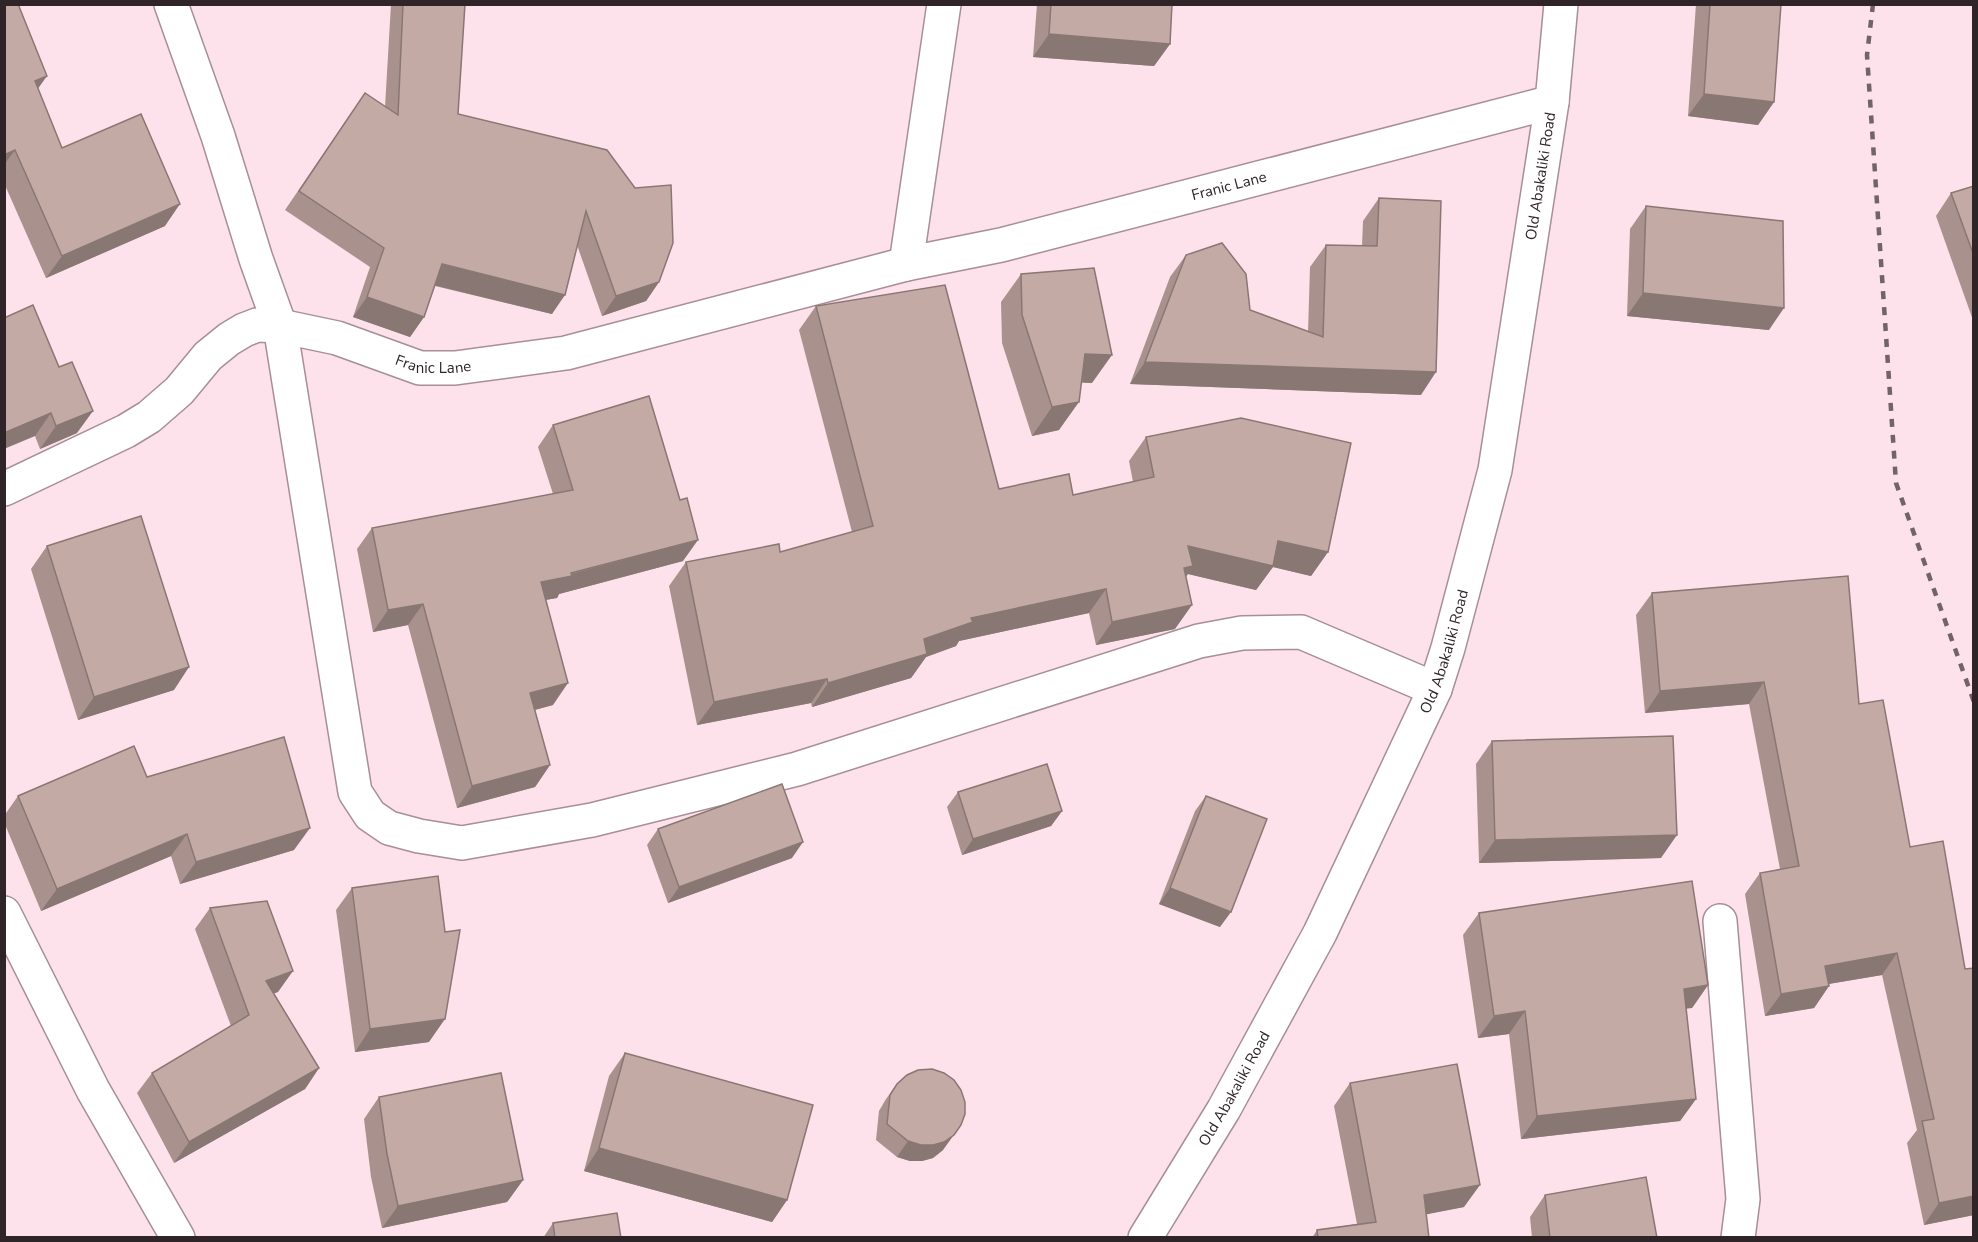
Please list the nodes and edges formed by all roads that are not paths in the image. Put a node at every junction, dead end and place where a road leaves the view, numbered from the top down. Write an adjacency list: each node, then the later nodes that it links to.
1 (171, 4): 6 (street)
2 (944, 4): 5 (street)
3 (1561, 4): 4 (street, Old Abakaliki Road)
4 (1552, 102): 5 (street, Franic Lane); 8 (street, Old Abakaliki Road)
5 (906, 264): 6 (street, Franic Lane)
6 (280, 326): 7 (street, Franic Lane); 8 (street)
7 (4, 489)
8 (1435, 688): 12 (street, Old Abakaliki Road)
9 (4, 913): 11 (street)
10 (1720, 921): 13 (street)
11 (178, 1238)
12 (1145, 1238)
13 (1738, 1238)

